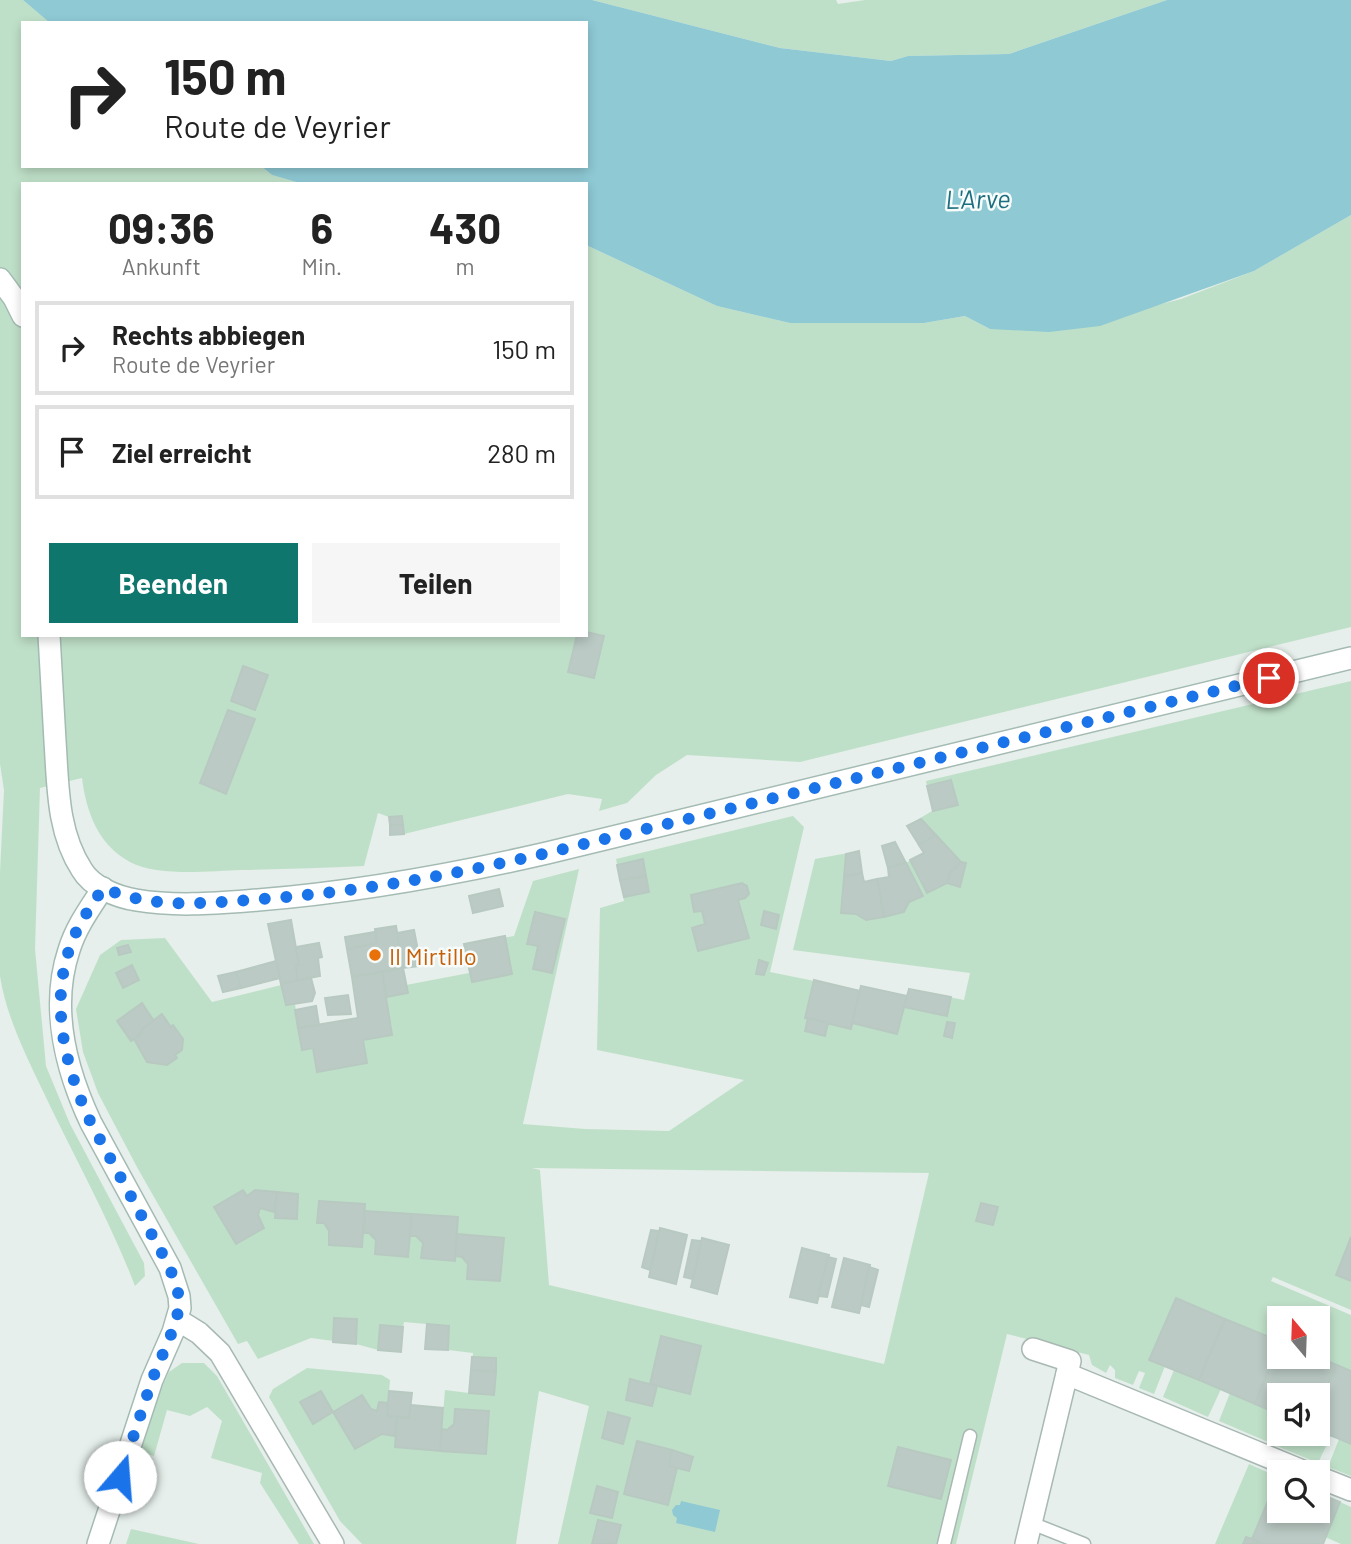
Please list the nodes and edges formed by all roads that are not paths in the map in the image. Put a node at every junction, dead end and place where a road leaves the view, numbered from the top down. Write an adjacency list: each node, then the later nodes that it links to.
1 (0, 279): 2 (main road)
2 (21, 312)
3 (49, 637): 5 (main road)
4 (1351, 658): 5 (main road)
5 (103, 888): 6 (main road)
6 (177, 1320): 14 (main road); 15 (main road)
7 (1033, 1349): 8 (main road)
8 (1067, 1374): 10 (main road); 13 (main road)
9 (970, 1436): 16 (lane)
10 (1276, 1460)
11 (1330, 1482): 12 (main road)
12 (1351, 1490)
13 (1031, 1523): 17 (main road); 18 (lane)
14 (98, 1544)
15 (334, 1544)
16 (944, 1544)
17 (1026, 1544)
18 (1084, 1544)

